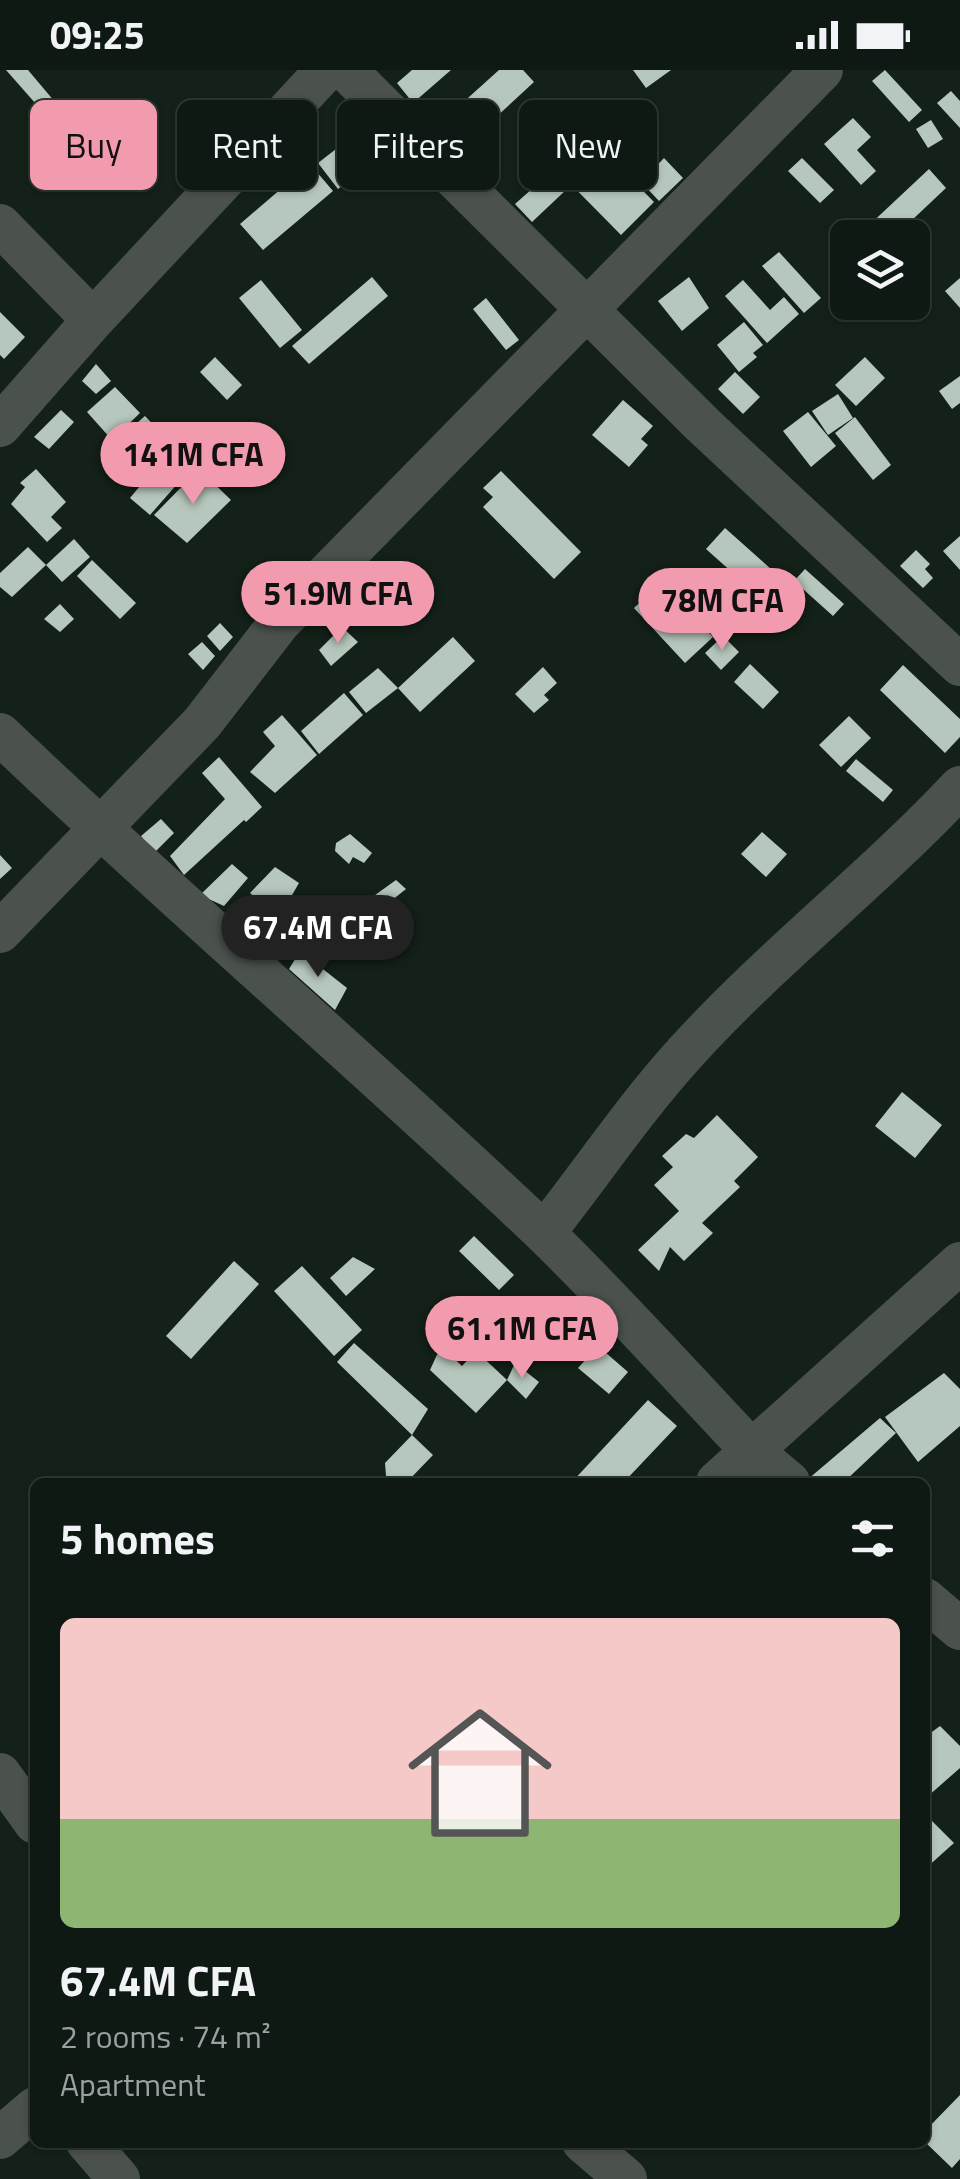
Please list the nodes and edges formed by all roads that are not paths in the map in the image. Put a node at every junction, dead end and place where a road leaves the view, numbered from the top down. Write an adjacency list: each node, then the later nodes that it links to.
1 (326, 70): 6 (street)
2 (346, 70): 5 (street)
3 (822, 70): 5 (street)
4 (0, 225): 6 (street)
5 (587, 306): 8 (street); 11 (street)
6 (93, 320): 7 (street)
7 (0, 426)
8 (960, 665)
9 (0, 734): 11 (street)
10 (960, 787): 13 (street)
11 (98, 827): 12 (street); 13 (street)
12 (0, 932)
13 (544, 1233): 15 (street)
14 (960, 1263): 15 (street)
15 (751, 1450): 16 (street); 17 (street)
16 (721, 1478)
17 (784, 1478)
18 (930, 1603): 19 (street)
19 (960, 1629)
20 (0, 1774): 21 (street)
21 (30, 1816)
22 (30, 2112): 23 (street)
23 (0, 2138)
24 (92, 2148): 26 (street)
25 (590, 2148): 27 (street)
26 (119, 2179)
27 (626, 2179)

